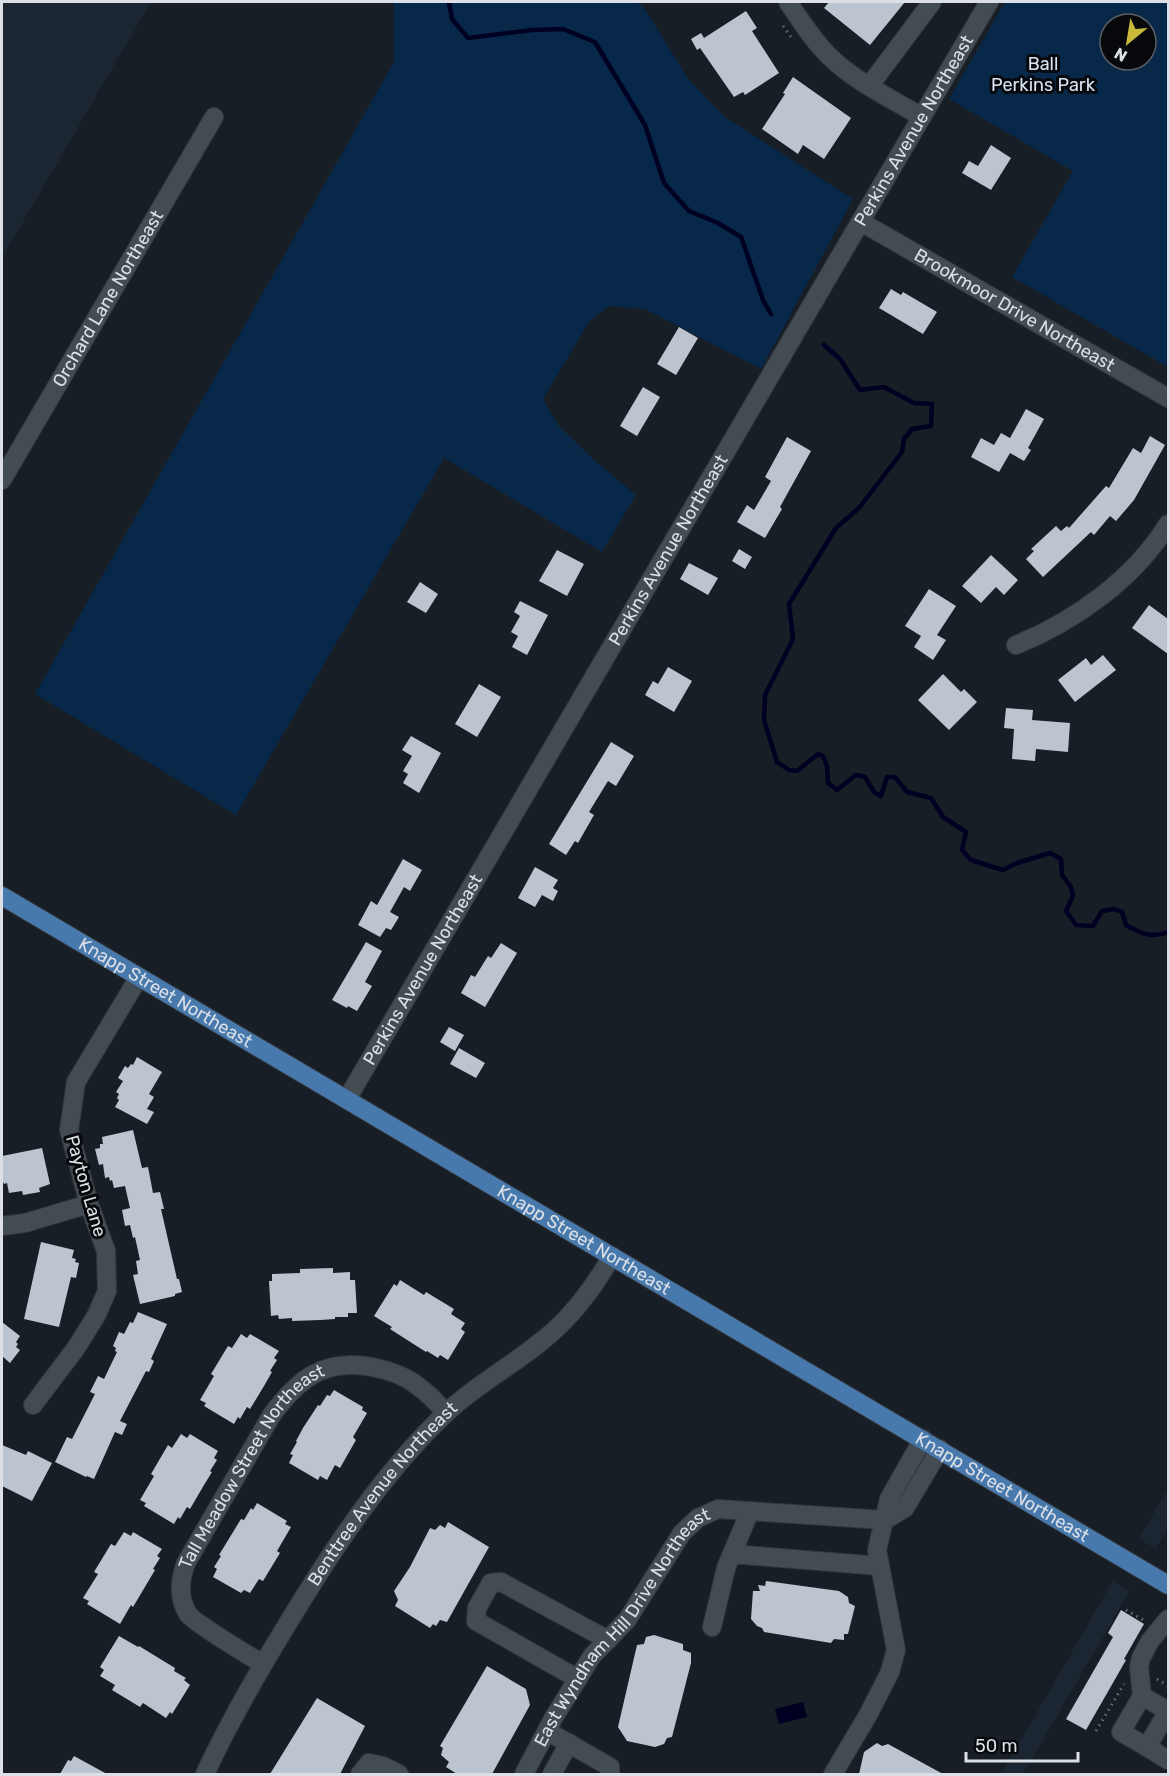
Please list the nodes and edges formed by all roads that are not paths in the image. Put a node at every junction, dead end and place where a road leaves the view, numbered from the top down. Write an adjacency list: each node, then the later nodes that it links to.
1 (788, 2): 4 (street)
2 (932, 2): 4 (street)
3 (989, 2): 6 (street, Perkins Avenue Northeast)
4 (870, 86): 6 (street)
5 (214, 117): 9 (street, Orchard Lane Northeast)
6 (922, 117): 7 (street, Perkins Avenue Northeast)
7 (861, 222): 8 (street, Brookmoor Drive Northeast); 15 (street, Perkins Avenue Northeast)
8 (1168, 398)
9 (2, 480)
10 (1168, 524): 11 (street)
11 (1163, 546): 12 (street)
12 (1016, 645)
13 (2, 896): 14 (main road, Knapp Street Northeast)
14 (139, 977): 15 (main road, Knapp Street Northeast); 16 (street, Payton Lane)
15 (347, 1099): 18 (main road, Knapp Street Northeast)
16 (89, 1204): 17 (street); 19 (street, Payton Lane)
17 (2, 1226)
18 (612, 1256): 20 (street, Benttree Avenue Northeast); 21 (main road, Knapp Street Northeast)
19 (33, 1405)
20 (447, 1413): 31 (street, Benttree Avenue Northeast); 31 (street, Tall Meadow Street Northeast)
21 (922, 1439): 22 (main road, Knapp Street Northeast); 24 (street)
22 (940, 1449): 24 (street); 27 (main road, Knapp Street Northeast)
23 (750, 1511): 24 (street, East Wyndham Hill Drive Northeast); 25 (street); 30 (street, East Wyndham Hill Drive Northeast)
24 (885, 1520): 26 (street)
25 (732, 1554): 26 (street); 29 (street)
26 (880, 1566): 45 (street)
27 (1168, 1585)
28 (1168, 1618): 33 (street)
29 (712, 1627)
30 (608, 1640): 32 (street, East Wyndham Hill Drive Northeast); 32 (street)
31 (263, 1664): 39 (street, Benttree Avenue Northeast)
32 (578, 1679): 34 (street, East Wyndham Hill Drive Northeast)
33 (1142, 1696): 36 (street); 36 (street)
34 (547, 1731): 35 (street); 42 (street, East Wyndham Hill Drive Northeast)
35 (570, 1743): 43 (street); 44 (street)
36 (1147, 1747): 37 (street)
37 (1168, 1760)
38 (1168, 1768): 46 (street)
39 (205, 1774)
40 (360, 1774): 41 (street)
41 (399, 1774)
42 (524, 1774)
43 (552, 1774)
44 (610, 1774)
45 (833, 1774)
46 (1165, 1774)

